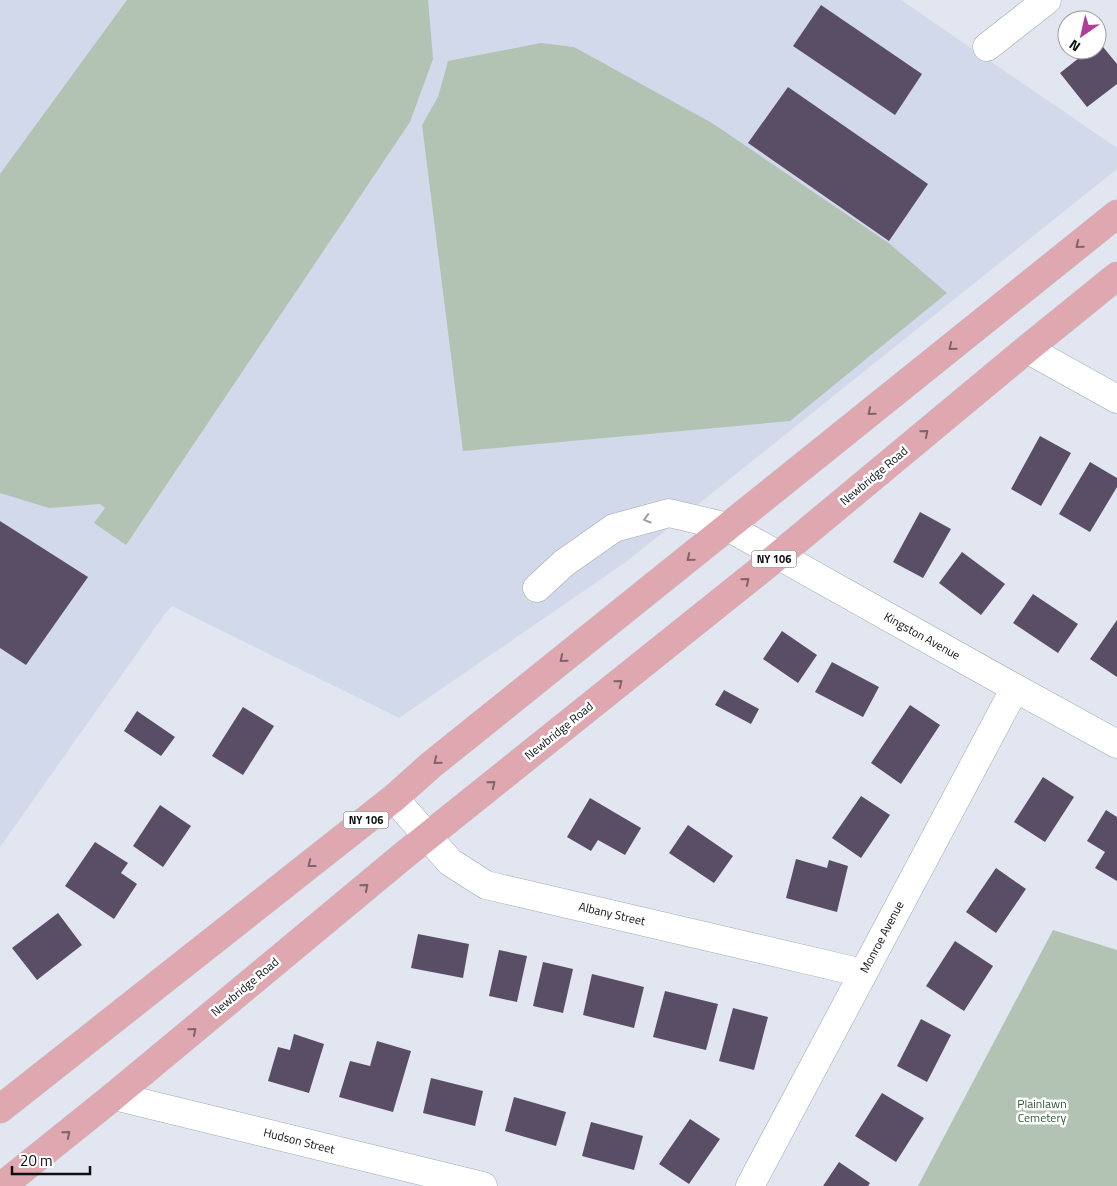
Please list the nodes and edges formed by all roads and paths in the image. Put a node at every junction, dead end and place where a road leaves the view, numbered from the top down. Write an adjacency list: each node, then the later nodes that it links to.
1 (1046, 0): 2 (street)
2 (986, 47)
3 (1117, 214): 7 (main road, NY 106, one-way to 7)
4 (1117, 276): 5 (main road, Newbridge Road / NY 106)
5 (1027, 349): 6 (street); 8 (main road, Newbridge Road / NY 106, one-way to 5)
6 (1117, 399)
7 (728, 527): 8 (street, Kingston Avenue); 9 (street, Kingston Avenue, one-way to 9); 12 (main road, NY 106, one-way to 12)
8 (779, 555): 10 (street, Kingston Avenue); 13 (main road, Newbridge Road / NY 106, one-way to 8)
9 (537, 588)
10 (1014, 688): 11 (street, Kingston Avenue); 14 (street, Monroe Avenue)
11 (1117, 744)
12 (394, 798): 13 (street, Albany Street); 16 (main road, NY 106, one-way to 16)
13 (427, 837): 14 (street, Albany Street); 15 (main road, Newbridge Road / NY 106, one-way to 13)
14 (863, 973): 19 (street, Monroe Avenue)
15 (114, 1096): 17 (main road, Newbridge Road / NY 106, one-way to 15); 18 (street, Hudson Street)
16 (0, 1109)
17 (2, 1186)
18 (483, 1186)
19 (750, 1186)

